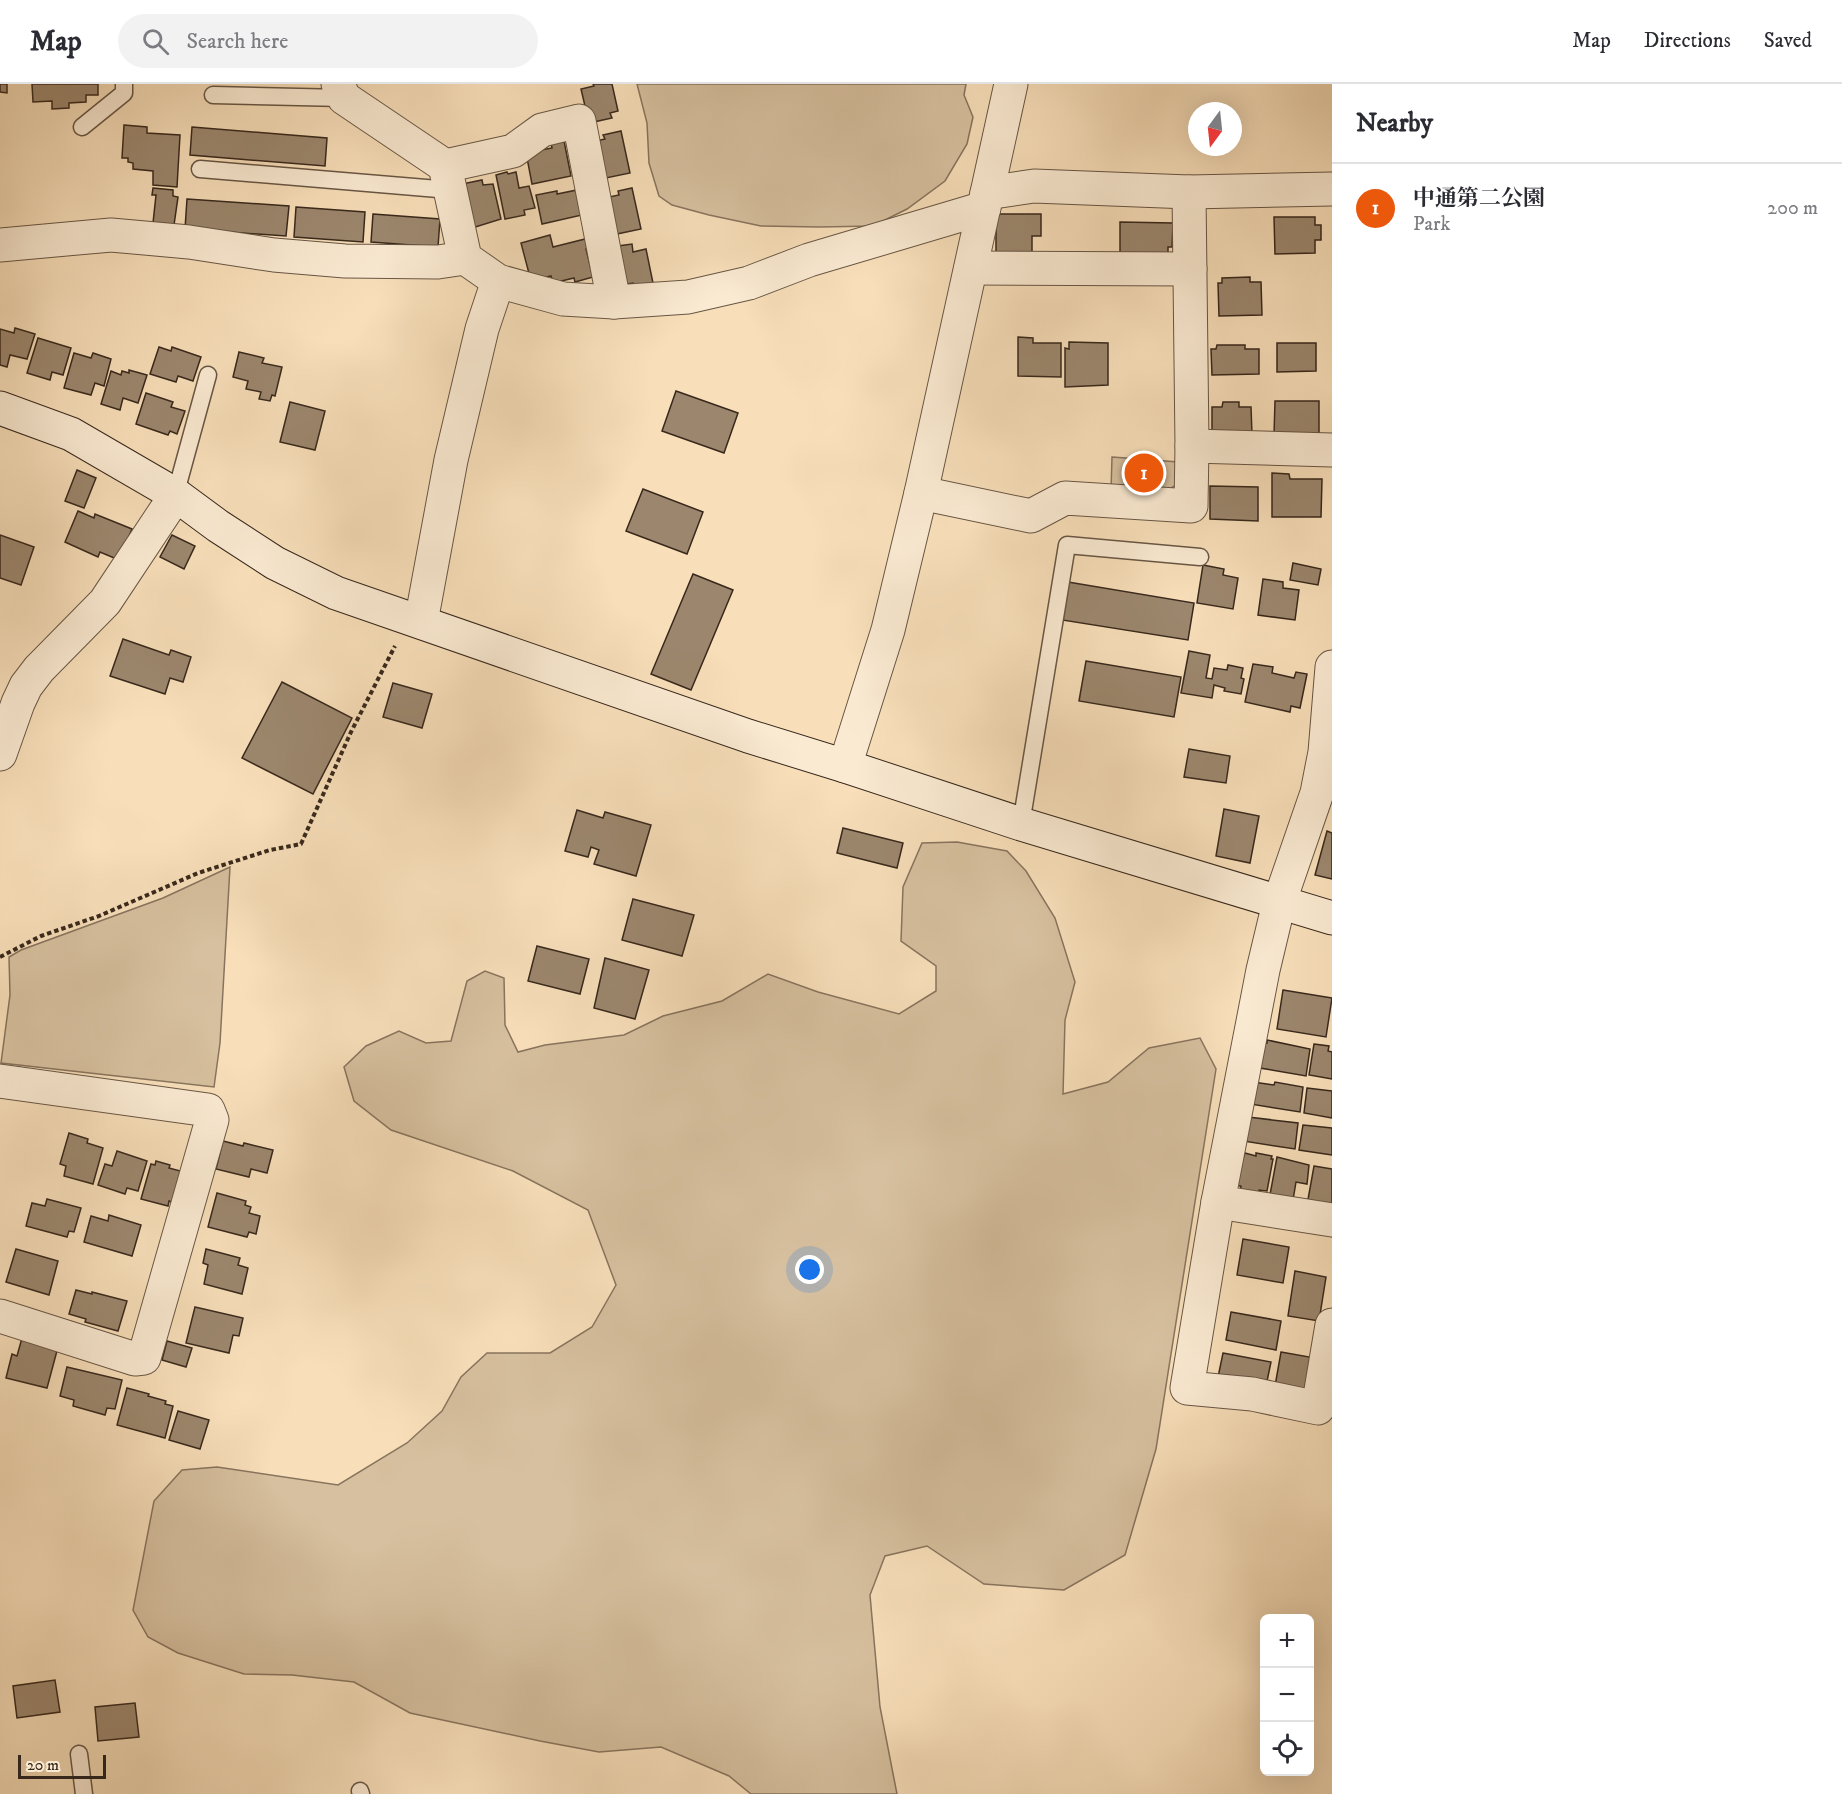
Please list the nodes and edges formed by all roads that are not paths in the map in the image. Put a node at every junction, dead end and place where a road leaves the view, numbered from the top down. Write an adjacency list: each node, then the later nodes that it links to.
1 (124, 84): 5 (lane)
2 (1011, 84): 10 (street)
3 (341, 91): 4 (lane); 7 (street)
4 (213, 95)
5 (82, 127)
6 (200, 169): 7 (lane)
7 (447, 178): 12 (street); 16 (street)
8 (1332, 189): 9 (street)
9 (1189, 192): 10 (street); 14 (street)
10 (986, 201): 13 (street); 16 (street)
11 (0, 244): 12 (street)
12 (465, 258): 15 (street)
13 (971, 268): 14 (street); 22 (street)
14 (1190, 269): 19 (street)
15 (498, 281): 16 (street); 24 (street)
16 (614, 302)
17 (208, 375): 21 (lane)
18 (0, 408): 21 (street)
19 (1192, 446): 20 (street); 22 (street)
20 (1332, 450)
21 (173, 494): 24 (street); 26 (street)
22 (921, 494): 27 (street)
23 (1200, 557): 28 (lane)
24 (415, 620): 27 (street)
25 (1332, 667): 29 (street)
26 (0, 754)
27 (845, 766): 28 (street)
28 (1021, 824): 29 (street)
29 (1279, 903): 30 (street); 32 (street)
30 (1332, 918)
31 (0, 1081): 34 (street)
32 (1218, 1202): 33 (street); 35 (street)
33 (1332, 1220)
34 (0, 1316)
35 (1332, 1325)
36 (80, 1754): 37 (lane)
37 (84, 1794)

